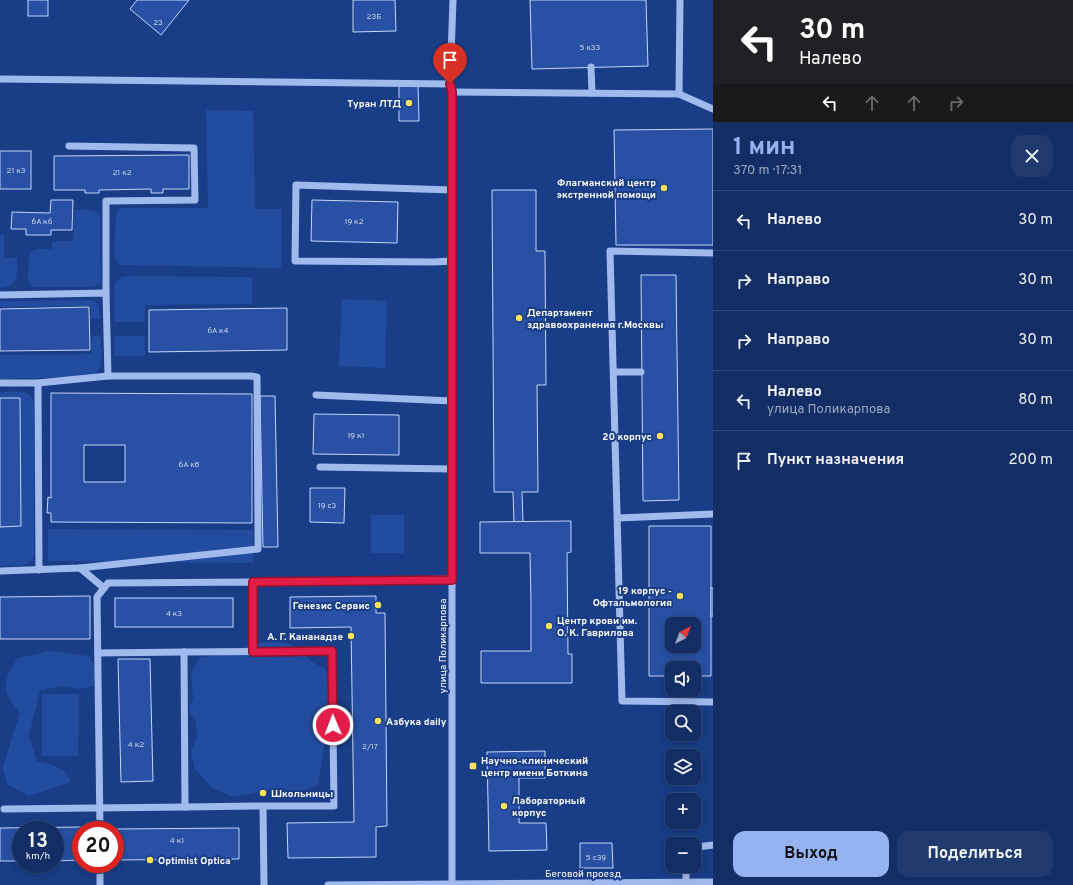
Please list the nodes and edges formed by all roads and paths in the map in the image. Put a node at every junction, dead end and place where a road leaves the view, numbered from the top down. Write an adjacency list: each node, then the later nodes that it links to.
1 (453, 0): 5 (street, улица Поликарпова)
2 (680, 0): 8 (street)
3 (591, 67): 7 (street)
4 (0, 79): 5 (street)
5 (450, 84): 6 (street, улица Поликарпова)
6 (452, 92): 7 (street); 11 (street, улица Поликарпова)
7 (592, 93): 8 (street)
8 (678, 94): 9 (street)
9 (713, 109)
10 (69, 146): 14 (street)
11 (452, 190): 13 (street, улица Поликарпова); 13 (street)
12 (713, 253): 16 (street)
13 (452, 262): 22 (street, улица Поликарпова)
14 (106, 293): 15 (street); 18 (street)
15 (0, 295)
16 (614, 372): 17 (street); 26 (street)
17 (641, 372)
18 (108, 376): 20 (street); 27 (street)
19 (0, 383): 20 (street)
20 (38, 383): 28 (street)
21 (316, 395): 22 (street)
22 (452, 401): 24 (street, улица Поликарпова)
23 (320, 467): 24 (street)
24 (452, 469): 30 (street, улица Поликарпова)
25 (713, 514): 26 (street)
26 (618, 518): 36 (street)
27 (80, 568): 28 (street); 32 (street)
28 (39, 570): 29 (street)
29 (0, 571)
30 (452, 580): 31 (street); 48 (street, улица Поликарпова)
31 (253, 582): 32 (street); 34 (street)
32 (104, 588): 35 (street)
33 (184, 652): 34 (street); 35 (street); 38 (street)
34 (253, 652): 37 (street)
35 (98, 653): 39 (street)
36 (713, 702)
37 (263, 806): 38 (street); 50 (street)
38 (185, 807): 39 (street)
39 (99, 808): 40 (street); 41 (street)
40 (4, 809)
41 (100, 821)
42 (713, 845): 43 (street)
43 (701, 846)
44 (100, 873): 49 (street)
45 (686, 873): 46 (street)
46 (686, 882): 47 (street, Беговой проезд); 48 (street, Беговой проезд)
47 (713, 882)
48 (452, 884): 51 (street, Беговой проезд)
49 (100, 885)
50 (264, 885)
51 (328, 885)

